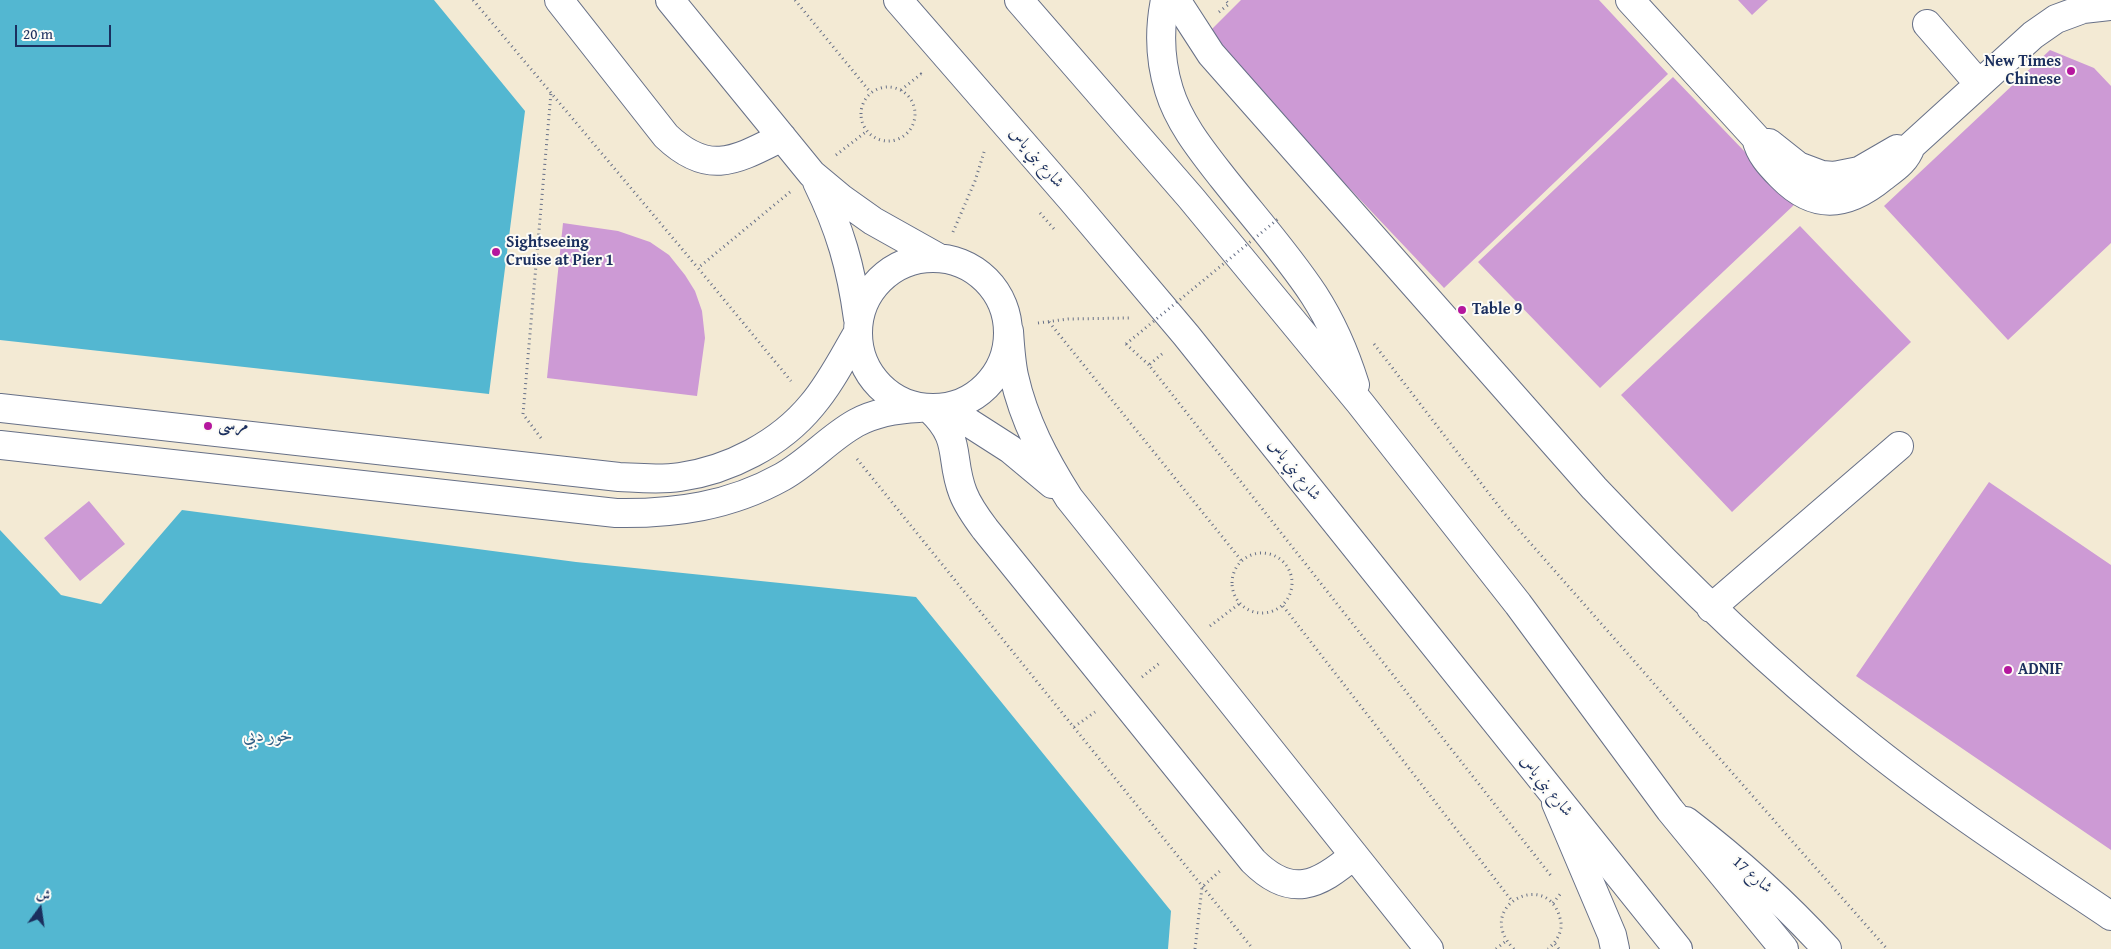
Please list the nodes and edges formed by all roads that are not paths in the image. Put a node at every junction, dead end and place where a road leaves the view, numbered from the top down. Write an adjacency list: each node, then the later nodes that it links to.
1 (559, 0): 13 (main road)
2 (670, 0): 13 (main road)
3 (898, 0): 27 (main road, شارع بني ياس)
4 (1020, 0): 18 (main road)
5 (1165, 0): 18 (main road)
6 (1176, 0): 26 (main road)
7 (1630, 0): 12 (main road)
8 (2053, 0): 11 (main road)
9 (2111, 6): 11 (main road)
10 (1927, 24): 12 (main road)
11 (2033, 35): 12 (main road)
12 (1979, 84)
13 (782, 137): 14 (main road)
14 (812, 174): 15 (main road); 16 (main road)
15 (940, 258): 16 (main road); 17 (main road)
16 (857, 327): 20 (main road); 21 (main road)
17 (1009, 331): 20 (main road); 25 (main road)
18 (1360, 403): 28 (main road)
19 (0, 408): 21 (main road)
20 (932, 408): 24 (main road); 25 (main road); 29 (main road)
21 (96, 418): 24 (main road)
22 (0, 445): 24 (main road)
23 (1899, 446): 26 (main road)
24 (93, 456)
25 (1068, 498): 29 (main road)
26 (1711, 608): 30 (main road)
27 (1553, 795): 32 (main road); 33 (main road, شارع بني ياس)
28 (1670, 810): 34 (main road); 35 (main road, شارع 17)
29 (1354, 855): 31 (main road)
30 (2111, 916)
31 (1429, 949)
32 (1615, 949)
33 (1678, 949)
34 (1784, 949)
35 (1827, 949)

